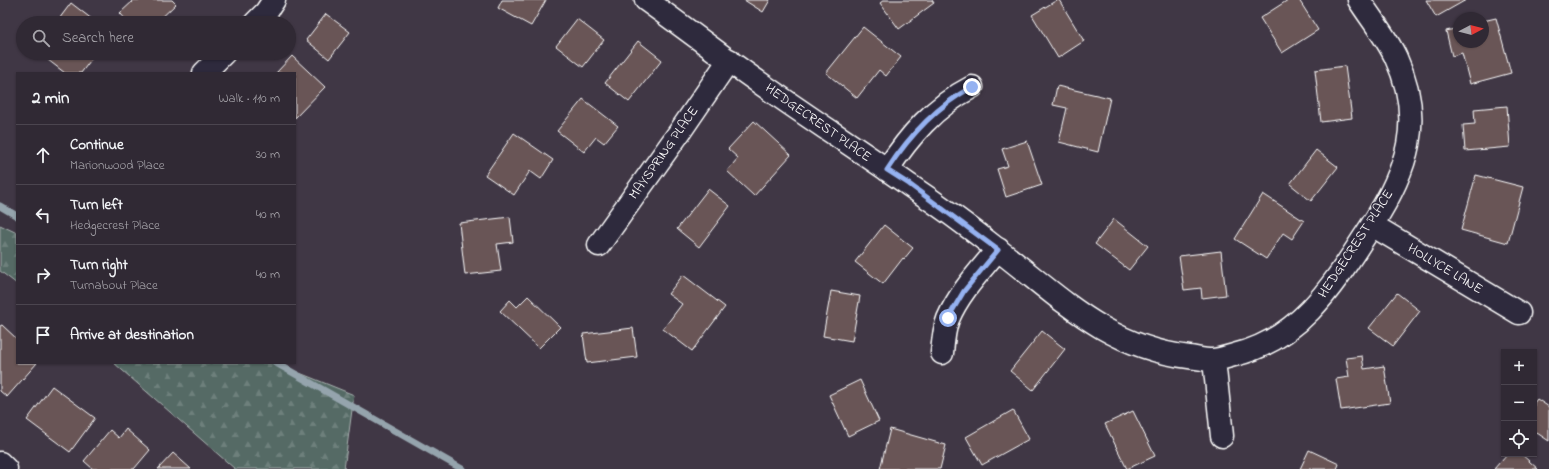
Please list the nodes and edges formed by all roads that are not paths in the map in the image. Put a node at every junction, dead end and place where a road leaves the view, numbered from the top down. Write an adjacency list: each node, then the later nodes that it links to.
1 (274, 0): 4 (street)
2 (646, 0): 6 (street, HEDGECREST PLACE)
3 (1359, 0): 10 (street, HEDGECREST PLACE)
4 (262, 16)
5 (217, 60): 7 (street)
6 (728, 60): 9 (street, HEDGECREST PLACE); 11 (street, MAYSPRING PLACE)
7 (205, 72)
8 (972, 87): 9 (street)
9 (887, 170): 12 (street, HEDGECREST PLACE)
10 (1372, 225): 13 (street, HOLLYCE LANE); 15 (street, HEDGECREST PLACE)
11 (599, 245)
12 (998, 250): 14 (street); 15 (street, HEDGECREST PLACE)
13 (1519, 313)
14 (942, 353)
15 (1214, 360): 16 (street)
16 (1222, 436)
17 (0, 463): 18 (street)
18 (6, 469)

